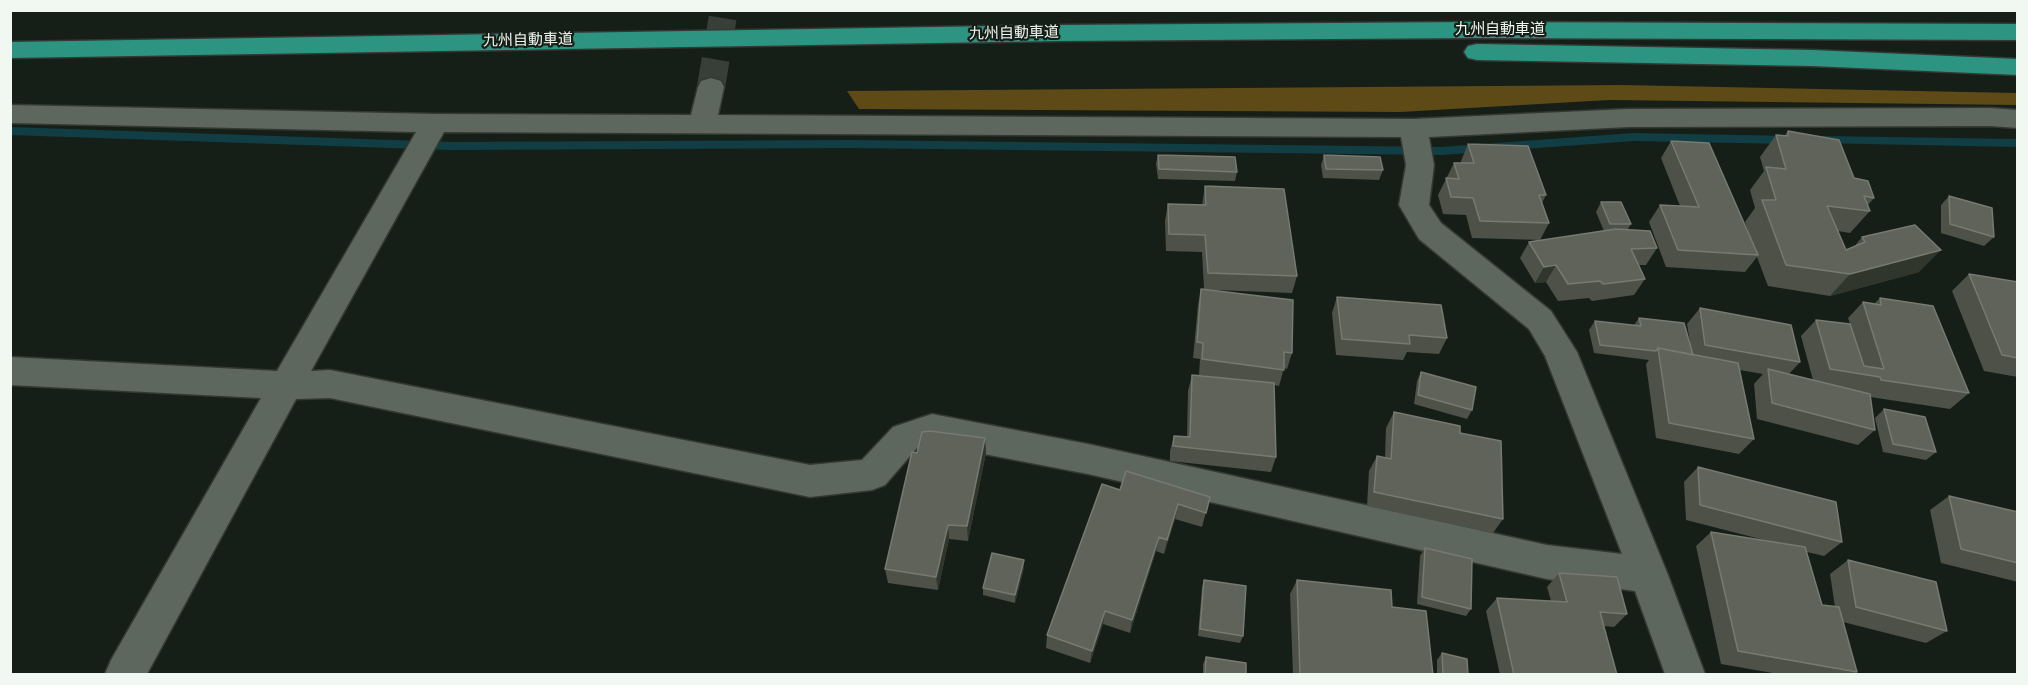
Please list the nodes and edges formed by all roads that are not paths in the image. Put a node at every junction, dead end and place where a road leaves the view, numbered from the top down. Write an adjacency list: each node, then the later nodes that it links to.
1 (2018, 32): 2 (highway, 九州自動車道)
2 (377, 43): 3 (highway, 九州自動車道); 4 (highway)
3 (10, 50)
4 (2018, 67)
5 (711, 87): 9 (street)
6 (10, 114): 8 (street)
7 (2018, 119): 10 (street)
8 (435, 123): 9 (street); 12 (street)
9 (702, 126): 10 (street)
10 (1413, 128): 13 (street)
11 (10, 371): 12 (street)
12 (286, 385): 13 (street); 14 (street)
13 (1649, 575): 15 (street)
14 (125, 675)
15 (1685, 675)

